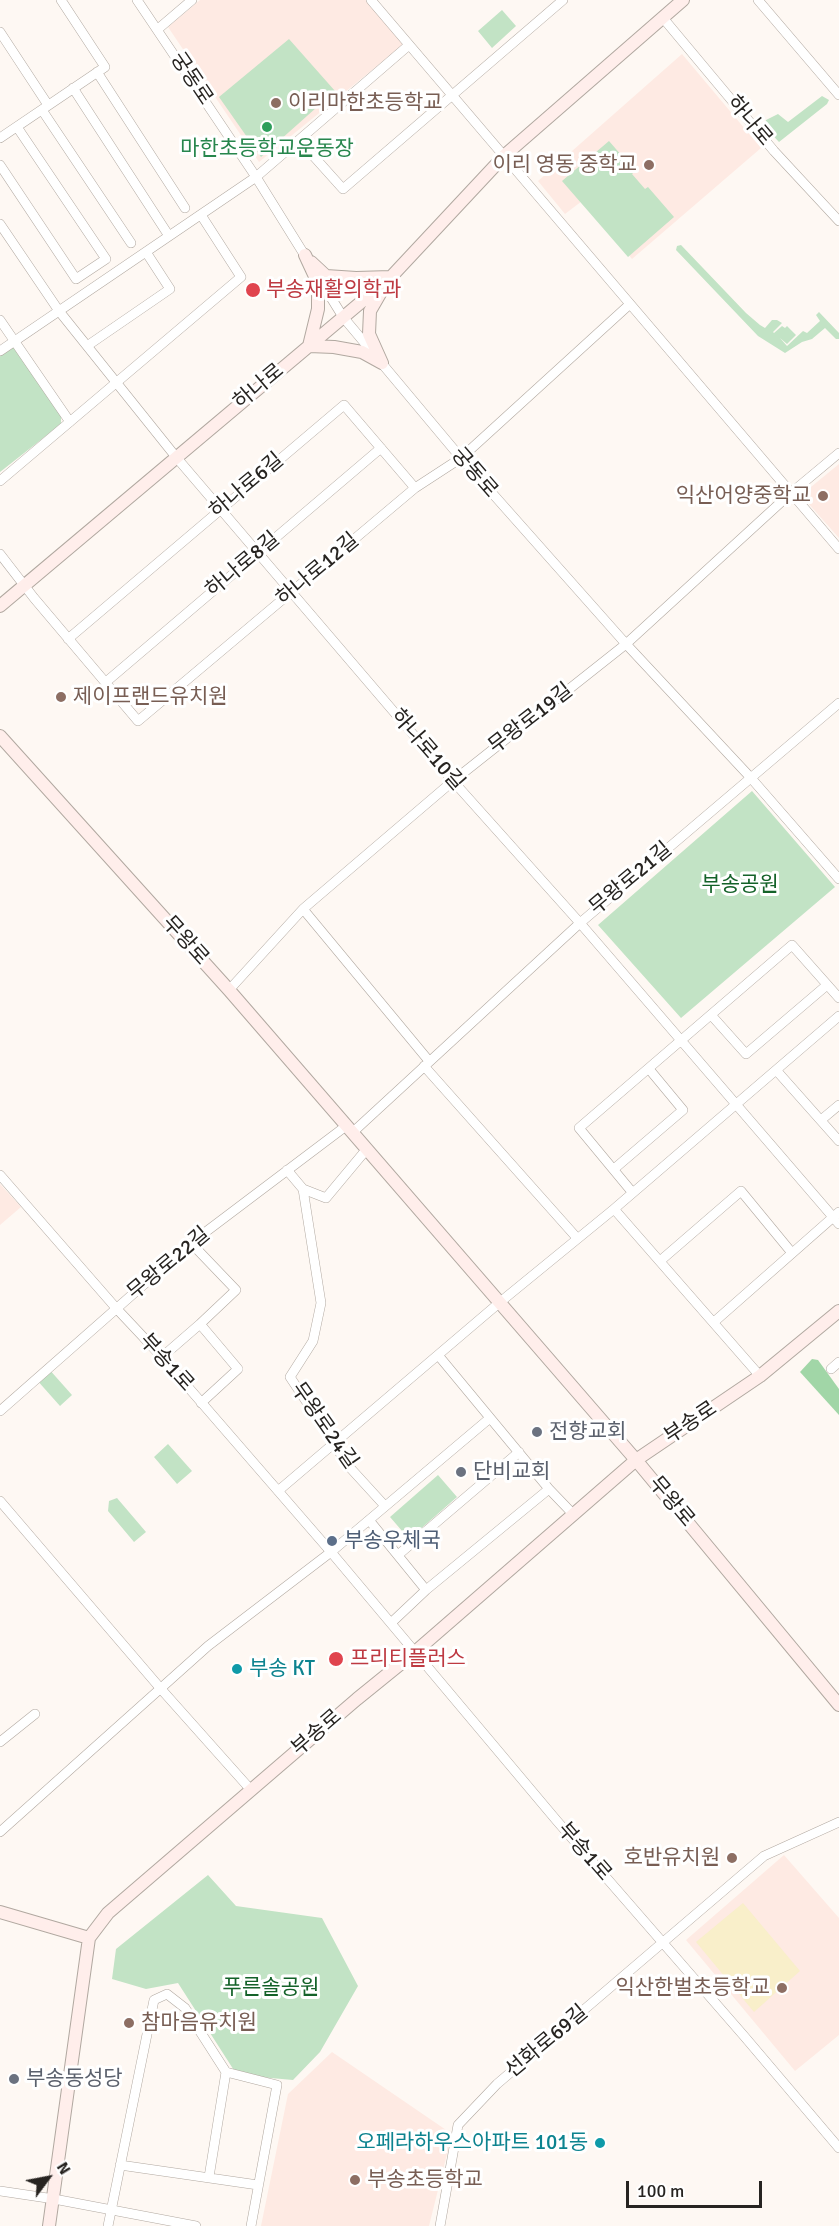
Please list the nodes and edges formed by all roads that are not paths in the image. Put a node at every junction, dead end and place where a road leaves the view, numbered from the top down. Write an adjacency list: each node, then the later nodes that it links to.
1 (61, 0): 12 (street)
2 (137, 0): 9 (street, 궁동로)
3 (192, 0): 9 (street, 궁동로)
4 (371, 0): 11 (street)
5 (562, 0): 15 (street)
6 (683, 0): 8 (street, 하나로)
7 (758, 0): 14 (street)
8 (663, 18): 20 (street, 하나로); 25 (street, 하나로)
9 (158, 29): 22 (street, 궁동로)
10 (0, 32): 16 (street)
11 (409, 45): 15 (street); 19 (street)
12 (97, 72): 13 (street); 23 (street)
13 (73, 88): 16 (street); 27 (street)
14 (839, 95)
15 (453, 96): 19 (street); 20 (street)
16 (45, 107): 17 (street); 28 (street)
17 (17, 127): 18 (street); 21 (street)
18 (0, 138)
19 (300, 140): 22 (street)
20 (505, 155): 31 (street, 하나로); 32 (street)
21 (0, 165)
22 (256, 177): 24 (street); 30 (street, 궁동로)
23 (184, 208)
24 (201, 214): 27 (street); 41 (street)
25 (839, 221)
26 (0, 224): 33 (street, 하나로10길)
27 (169, 236): 29 (street)
28 (131, 243)
29 (146, 252): 33 (street); 37 (street)
30 (305, 255): 31 (street); 34 (street, 궁동로); 38 (street)
31 (391, 277): 34 (street, 하나로); 40 (street)
32 (630, 304): 46 (street, 하나로12길); 49 (street)
33 (59, 311): 36 (street); 37 (street, 하나로10길)
34 (343, 317): 38 (street, 하나로); 40 (street, 궁동로)
35 (0, 320): 36 (street)
36 (15, 341): 39 (street); 42 (street)
37 (87, 346): 41 (street, 하나로10길)
38 (309, 346): 40 (street); 45 (street, 하나로)
39 (0, 351)
40 (382, 363): 46 (street, 궁동로)
41 (117, 384): 42 (street); 45 (street, 하나로10길)
42 (70, 422): 47 (street)
43 (381, 448): 48 (street, 하나로6길); 50 (street, 하나로6길); 52 (street, 하나로8길)
44 (839, 453): 49 (street, 무왕로19길)
45 (176, 457): 50 (street, 하나로10길); 54 (street, 하나로)
46 (461, 458): 48 (street, 하나로12길); 58 (street, 궁동로)
47 (0, 481)
48 (415, 488): 55 (street, 하나로12길)
49 (791, 493): 51 (street); 58 (street, 무왕로19길)
50 (220, 508): 52 (street, 하나로10길); 57 (street, 하나로6길)
51 (839, 549)
52 (258, 552): 55 (street, 하나로10길); 59 (street, 하나로8길)
53 (0, 554): 54 (street, 하나로12길)
54 (24, 585): 56 (street, 하나로); 57 (street, 하나로12길)
55 (292, 592): 59 (street, 하나로12길); 63 (street, 하나로10길)
56 (0, 606)
57 (68, 639): 59 (street, 하나로12길)
58 (626, 644): 62 (street, 궁동로); 63 (street, 무왕로19길)
59 (106, 682)
60 (839, 703): 62 (street, 무왕로21길)
61 (0, 736): 68 (street, 무왕로)
62 (751, 778): 64 (street, 궁동로); 66 (street, 무왕로21길)
63 (453, 781): 65 (street, 무왕로19길); 66 (street, 하나로10길)
64 (839, 879)
65 (303, 909): 68 (street, 무왕로19길); 73 (street)
66 (580, 923): 72 (street, 하나로10길); 73 (street, 무왕로21길)
67 (827, 985): 69 (street); 70 (street); 70 (street)
68 (229, 990): 79 (street, 무왕로)
69 (839, 998)
70 (711, 1016): 72 (street)
71 (839, 1016): 75 (street)
72 (682, 1041): 74 (street); 76 (street, 하나로10길)
73 (427, 1064): 79 (street, 무왕로21길); 89 (street)
74 (649, 1069): 82 (street); 82 (street)
75 (776, 1070): 76 (street); 78 (street)
76 (736, 1104): 86 (street); 88 (street, 하나로10길)
77 (839, 1105): 78 (street)
78 (821, 1120): 80 (street)
79 (349, 1129): 81 (street, 무왕로); 83 (street, 무왕로22길)
80 (839, 1141)
81 (366, 1150): 85 (street); 93 (street, 무왕로)
82 (614, 1169): 86 (street)
83 (287, 1170): 85 (street); 90 (street, 무왕로22길)
84 (0, 1174): 94 (street, 부송1로)
85 (303, 1189): 106 (street, 무왕로24길)
86 (632, 1192): 87 (street)
87 (615, 1209): 89 (street); 92 (street)
88 (837, 1217): 91 (street, 하나로10길)
89 (577, 1238): 93 (street)
90 (191, 1243): 94 (street, 무왕로22길); 97 (street)
91 (792, 1253): 92 (street); 96 (street, 하나로10길)
92 (660, 1260): 96 (street)
93 (499, 1303): 98 (street); 108 (street, 무왕로)
94 (117, 1308): 99 (street, 부송1로); 104 (street, 무왕로22길)
95 (839, 1311): 102 (street, 부송로)
96 (714, 1322): 102 (street)
97 (200, 1324): 99 (street); 103 (street)
98 (438, 1355): 105 (street); 106 (street)
99 (162, 1357): 103 (street, 부송1로)
100 (839, 1362): 101 (street)
101 (831, 1369)
102 (760, 1376): 108 (street, 부송로)
103 (201, 1403): 110 (street, 부송1로)
104 (0, 1411)
105 (490, 1418): 107 (street); 112 (street)
106 (335, 1442): 110 (street); 112 (street, 무왕로24길)
107 (519, 1452): 109 (street); 116 (street)
108 (636, 1460): 113 (street, 부송로); 121 (street, 무왕로)
109 (549, 1489): 113 (street); 117 (street)
110 (278, 1491): 115 (street, 부송1로)
111 (0, 1501): 120 (street)
112 (385, 1506): 114 (street)
113 (573, 1514): 119 (street, 부송로)
114 (369, 1520): 115 (street); 116 (street)
115 (331, 1552): 118 (street, 부송1로); 120 (street)
116 (398, 1555): 117 (street)
117 (426, 1590): 118 (street)
118 (391, 1623): 119 (street, 부송1로)
119 (415, 1652): 124 (street, 부송로); 129 (street, 부송1로)
120 (161, 1689): 124 (street); 126 (street)
121 (839, 1706)
122 (35, 1714): 123 (street)
123 (0, 1742)
124 (251, 1790): 128 (street, 부송로)
125 (839, 1822): 129 (street, 선화로69길)
126 (0, 1832)
127 (0, 1912): 128 (street)
128 (89, 1938): 136 (street, 부송로)
129 (664, 1943): 131 (street, 부송1로); 142 (street, 선화로69길)
130 (226, 2072): 132 (street); 133 (street); 134 (street)
131 (839, 2148)
132 (120, 2165): 133 (street); 137 (street)
133 (209, 2176): 134 (street)
134 (258, 2185): 141 (street)
135 (0, 2191): 136 (street)
136 (54, 2199): 137 (street); 138 (street, 부송로)
137 (112, 2211): 139 (street); 140 (street)
138 (50, 2226)
139 (108, 2226)
140 (196, 2226)
141 (251, 2226)
142 (440, 2226)

